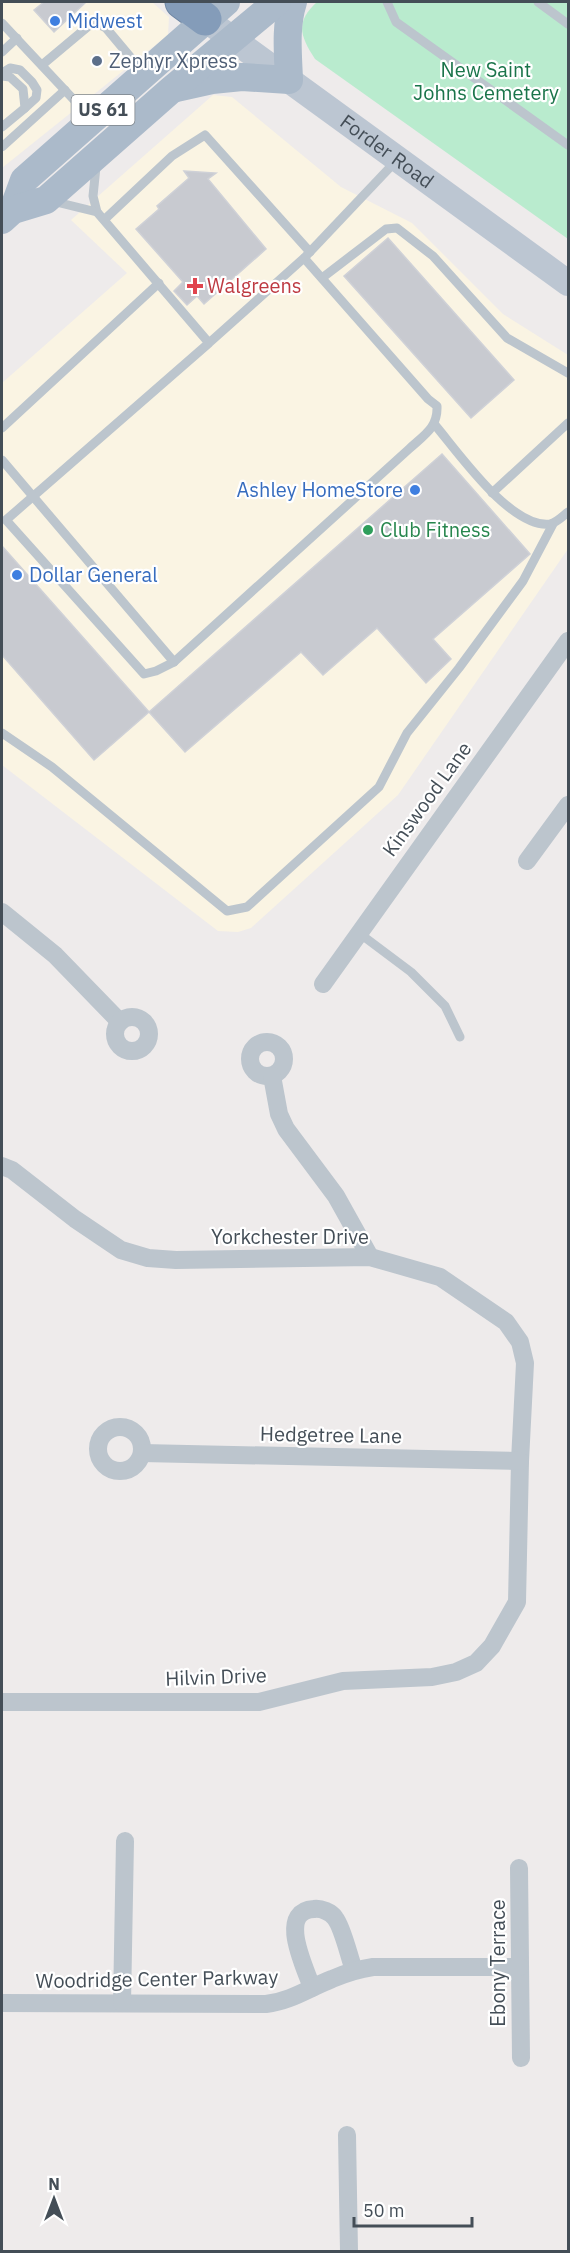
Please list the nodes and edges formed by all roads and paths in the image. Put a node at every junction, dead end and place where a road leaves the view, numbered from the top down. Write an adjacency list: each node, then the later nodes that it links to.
1 (277, 2): 9 (main road, US 61)
2 (293, 2): 14 (main road)
3 (387, 2): 20 (lane)
4 (538, 2): 7 (lane)
5 (204, 7): 9 (main road, Forder Road); 12 (main road, US 61)
6 (2, 23): 8 (lane)
7 (568, 24)
8 (17, 38): 10 (lane); 11 (lane)
9 (232, 39): 14 (main road, Forder Road); 16 (main road, US 61)
10 (2, 52)
11 (42, 66): 12 (lane); 15 (lane)
12 (145, 74): 18 (main road, US 61)
13 (2, 75): 17 (lane); 17 (lane)
14 (289, 80): 16 (main road); 23 (main road, Forder Road)
15 (65, 90): 18 (lane); 21 (lane)
16 (171, 90): 22 (main road, US 61)
17 (25, 108): 19 (lane)
18 (92, 120): 26 (main road, US 61)
19 (2, 127)
20 (568, 145)
21 (2, 147)
22 (99, 153): 24 (main road, US 61); 25 (lane)
23 (397, 159): 28 (lane); 31 (main road, Forder Road)
24 (46, 200): 25 (lane); 26 (main road, US 61)
25 (97, 212): 27 (lane)
26 (7, 215)
27 (105, 219): 28 (lane); 30 (lane)
28 (307, 255): 29 (lane); 32 (lane)
29 (322, 278): 33 (lane); 35 (lane)
30 (159, 283): 32 (lane); 36 (lane)
31 (568, 283)
32 (209, 343): 39 (lane)
33 (568, 373)
34 (568, 423): 38 (lane)
35 (435, 424): 38 (lane); 44 (lane)
36 (2, 428)
37 (2, 460): 39 (lane)
38 (492, 493): 42 (lane)
39 (32, 497): 41 (lane); 44 (lane)
40 (568, 512): 42 (lane)
41 (4, 517): 44 (lane)
42 (552, 524): 45 (lane)
43 (568, 641): 49 (street, Kinswood Lane)
44 (174, 662)
45 (2, 733)
46 (568, 805): 47 (street)
47 (527, 861)
48 (2, 912): 51 (street)
49 (359, 933): 50 (street, Kinswood Lane); 52 (lane)
50 (323, 984)
51 (120, 1022)
52 (460, 1037)
53 (272, 1076): 55 (street)
54 (2, 1166): 55 (street, Yorkchester Drive)
55 (370, 1257): 57 (street, Yorkchester Drive)
56 (142, 1453): 57 (street, Hedgetree Lane)
57 (520, 1461): 58 (street, Yorkchester Drive)
58 (492, 1646): 59 (street, Hilvin Drive)
59 (2, 1702)
60 (124, 1841): 66 (street)
61 (519, 1868): 62 (street, Ebony Terrace)
62 (520, 1967): 63 (street, Woodridge Center Parkway); 67 (street, Ebony Terrace)
63 (354, 1970): 64 (street, Woodridge Center Parkway); 64 (street)
64 (312, 1988): 66 (street, Woodridge Center Parkway)
65 (2, 2002): 66 (street, Woodridge Center Parkway)
66 (122, 2003)
67 (521, 2058)
68 (347, 2134): 69 (street)
69 (349, 2252)

